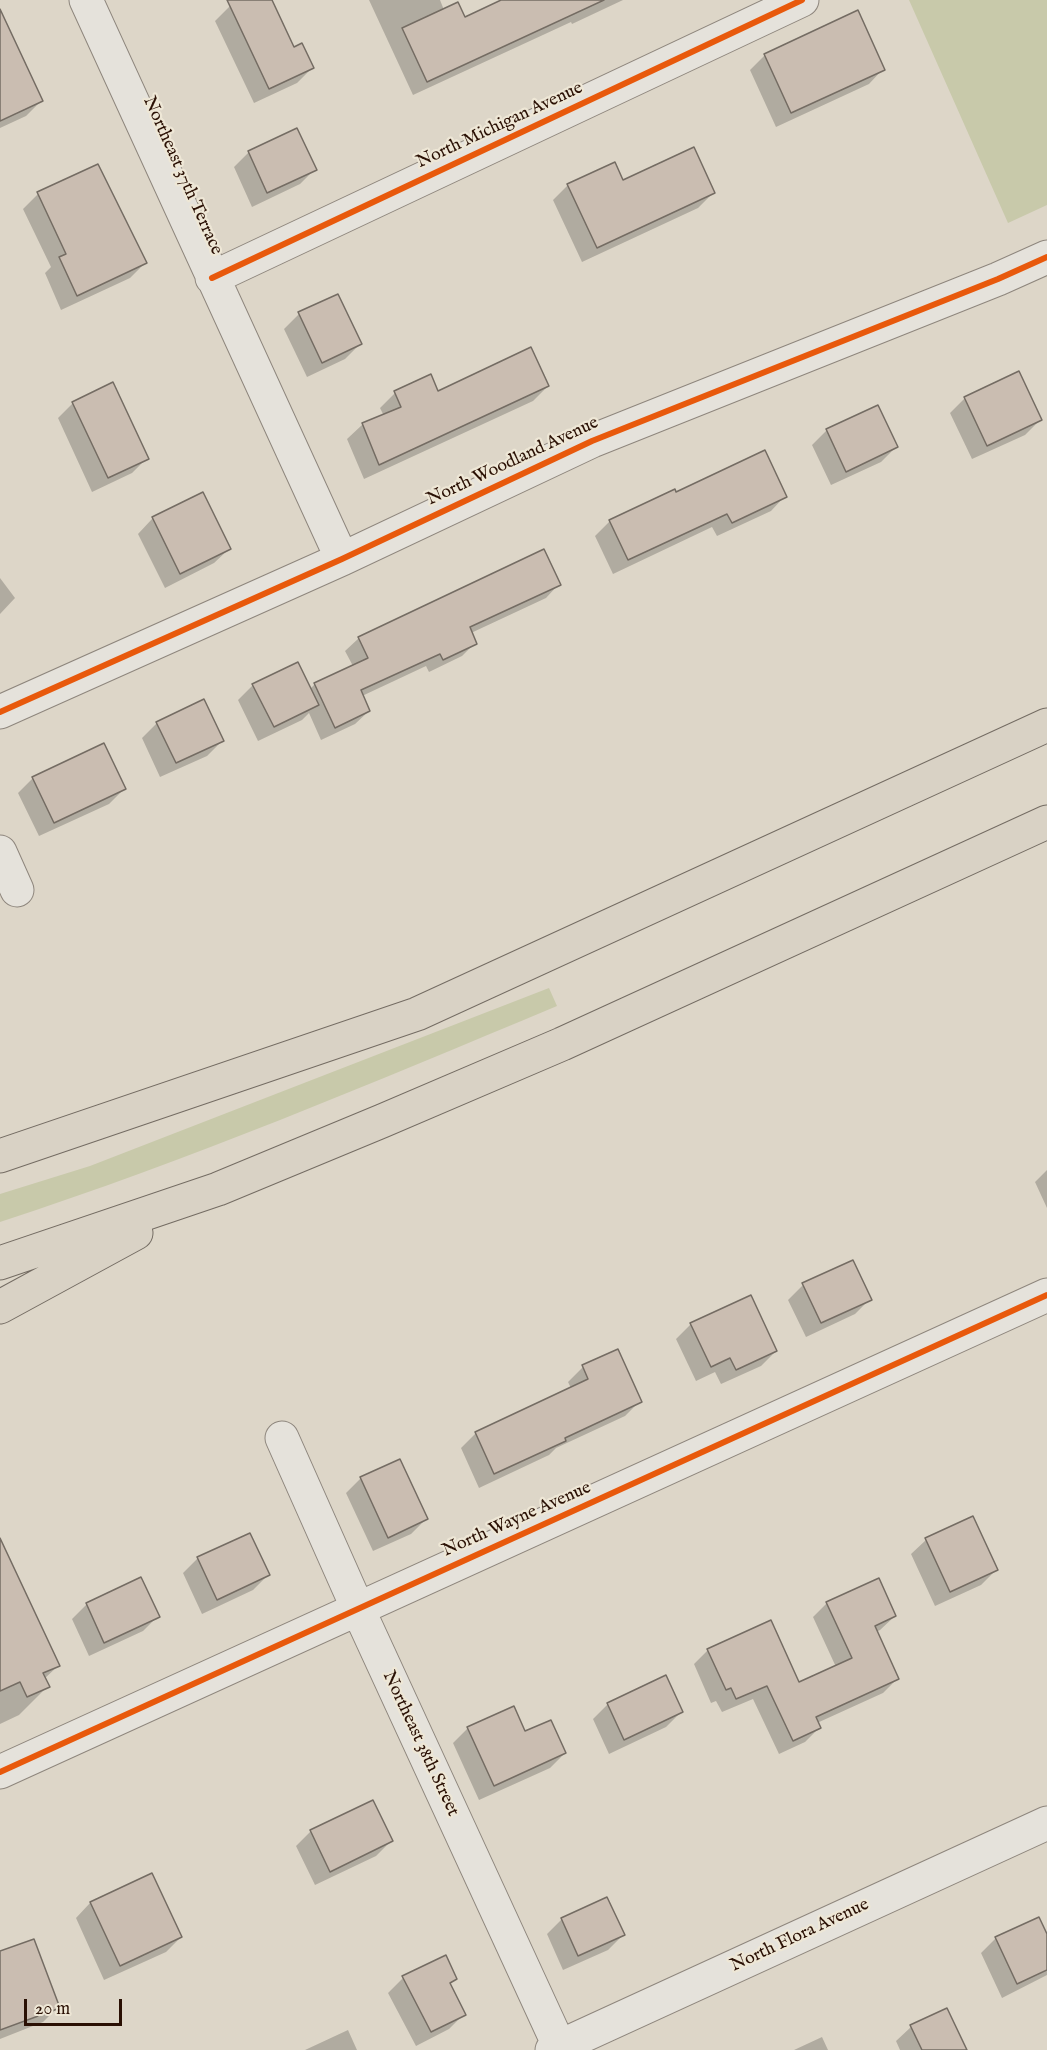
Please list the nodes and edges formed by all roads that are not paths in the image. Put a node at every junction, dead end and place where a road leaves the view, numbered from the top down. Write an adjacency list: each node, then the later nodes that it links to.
1 (86, 0): 4 (street, Northeast 37th Terrace)
2 (802, 0): 4 (street, North Michigan Avenue)
3 (1047, 257): 5 (street, North Woodland Avenue)
4 (212, 278): 5 (street, Northeast 37th Terrace)
5 (342, 559): 6 (street, North Woodland Avenue)
6 (0, 712)
7 (1047, 725): 11 (highway)
8 (1047, 822): 12 (highway)
9 (0, 852): 10 (street)
10 (17, 890)
11 (0, 1156)
12 (218, 1189): 13 (highway); 15 (highway)
13 (0, 1263)
14 (1047, 1295): 17 (street, North Wayne Avenue)
15 (0, 1307)
16 (282, 1438): 17 (street, Northeast 38th Street)
17 (358, 1608): 18 (street, North Wayne Avenue); 20 (street, Northeast 38th Street)
18 (0, 1772)
19 (1047, 1823): 20 (street, North Flora Avenue)
20 (558, 2049)

